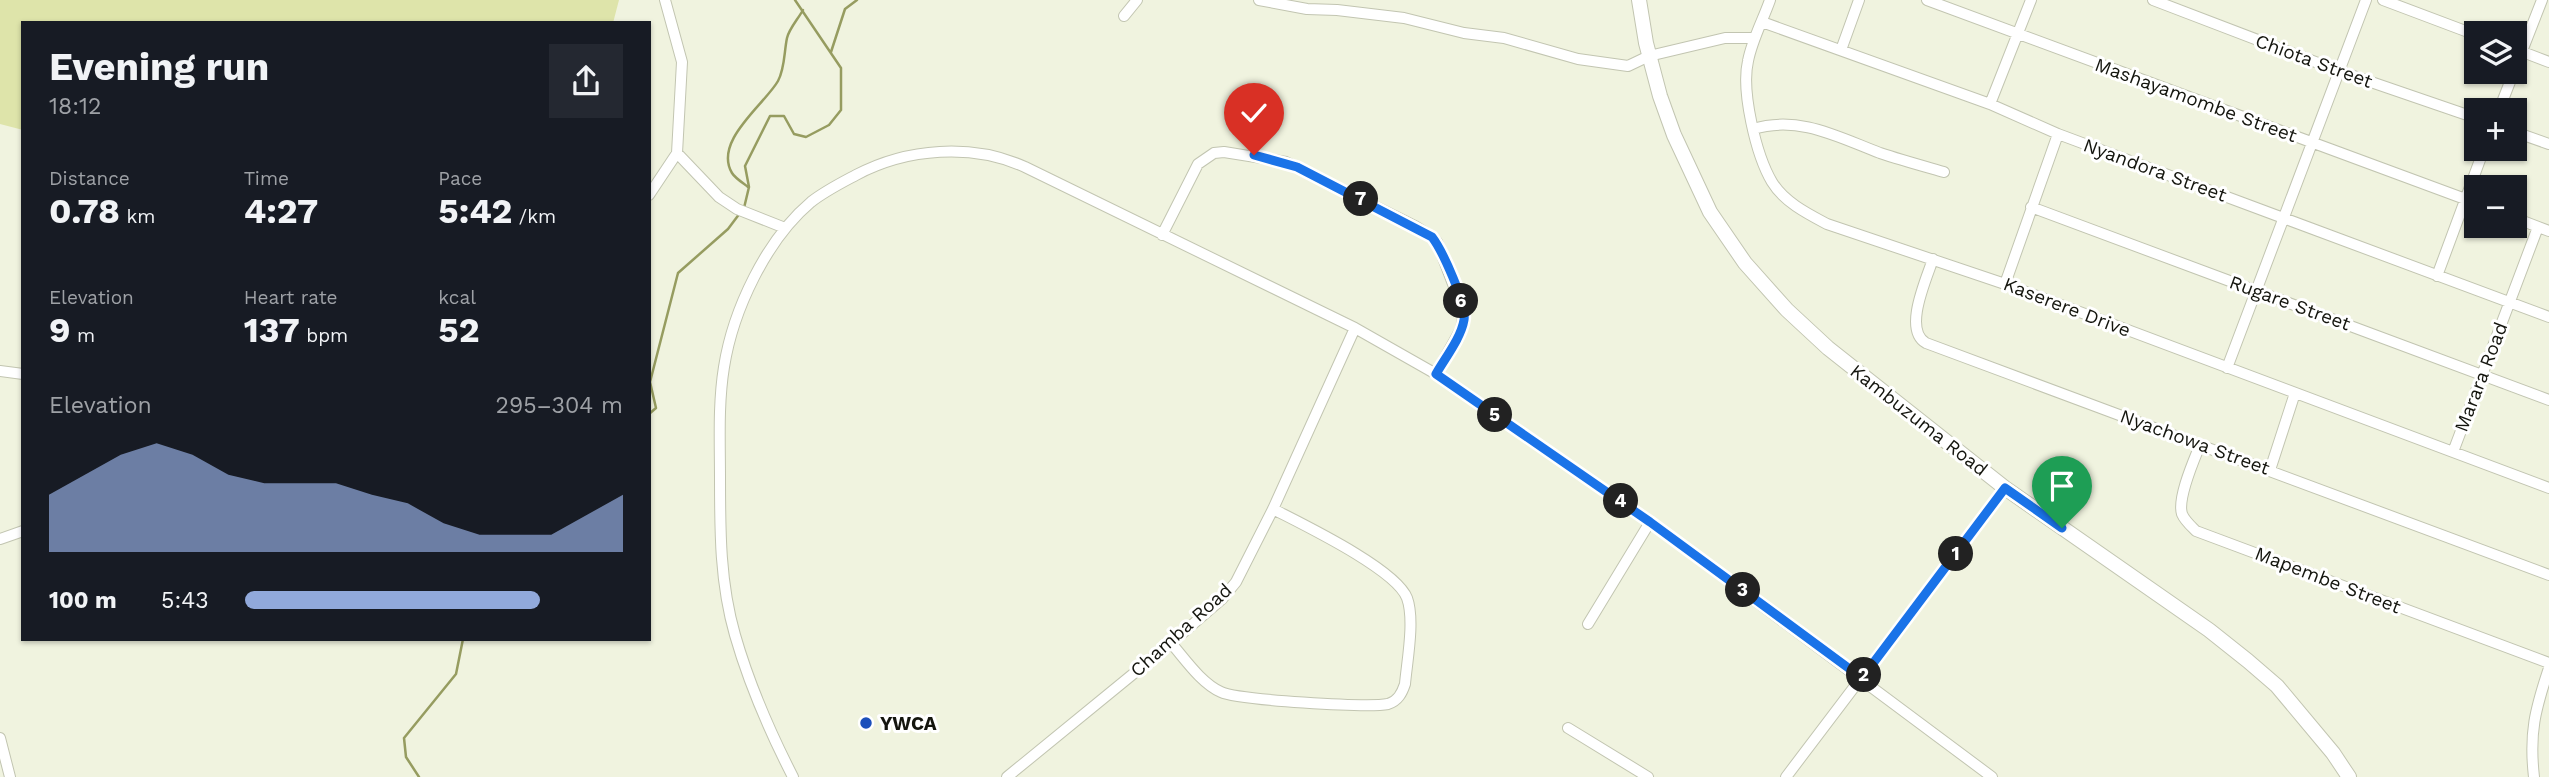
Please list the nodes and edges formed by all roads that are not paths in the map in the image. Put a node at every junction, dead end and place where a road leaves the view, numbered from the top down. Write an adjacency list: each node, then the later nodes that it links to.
1 (666, 0): 31 (street)
2 (1137, 0): 13 (street)
3 (1259, 0): 21 (street)
4 (1640, 0): 21 (main road, Kambuzuma Road)
5 (1770, 0): 14 (street, Kaserere Drive)
6 (1859, 0): 19 (street)
7 (1927, 0): 17 (street, Mashayamombe Street)
8 (2031, 0): 17 (street)
9 (2154, 0): 23 (street, Chiota Street)
10 (2366, 0): 23 (street)
11 (2383, 0): 15 (street)
12 (2542, 0): 16 (street)
13 (1124, 16)
14 (1762, 22): 18 (street, Kaserere Drive); 19 (street, Nyandora Street)
15 (2464, 30)
16 (2527, 33)
17 (2018, 34): 24 (street); 29 (street, Mashayamombe Street)
18 (1755, 38): 21 (street); 26 (street, Kaserere Drive)
19 (1841, 50): 24 (street, Nyandora Street)
20 (2527, 53): 22 (street)
21 (1649, 57): 58 (main road, Kambuzuma Road)
22 (2549, 62)
23 (2339, 71): 25 (street, Chiota Street); 29 (street)
24 (1990, 104): 27 (street, Nyandora Street)
25 (2464, 114)
26 (1754, 129): 32 (street); 41 (street, Kaserere Drive)
27 (2058, 135): 35 (street); 37 (street, Nyandora Street)
28 (2527, 137): 30 (street)
29 (2313, 143): 34 (street, Mashayamombe Street); 37 (street)
30 (2549, 145)
31 (677, 153): 33 (street); 38 (street)
32 (1944, 173)
33 (651, 192)
34 (2464, 198)
35 (2031, 207): 43 (street); 44 (street, Rugare Street)
36 (2464, 216): 42 (street)
37 (2286, 217): 42 (street, Nyandora Street); 44 (street)
38 (785, 228): 40 (street); 73 (street)
39 (2543, 229): 45 (street, Marara Road)
40 (1162, 235): 47 (street); 51 (street)
41 (1933, 259): 43 (street, Kaserere Drive); 55 (street, Nyachowa Street)
42 (2437, 276): 45 (street, Nyandora Street)
43 (2005, 284): 48 (street, Kaserere Drive)
44 (2257, 291): 48 (street); 52 (street, Rugare Street)
45 (2510, 302): 46 (street, Nyandora Street); 52 (street, Marara Road)
46 (2549, 317)
47 (1355, 328): 51 (street); 60 (street, Chamba Road)
48 (2227, 368): 53 (street, Kaserere Drive)
49 (0, 371): 50 (street)
50 (21, 374)
51 (1436, 374): 61 (street)
52 (2482, 374): 54 (street, Rugare Street); 56 (street, Marara Road)
53 (2295, 393): 56 (street, Kaserere Drive); 57 (street)
54 (2549, 400)
55 (2200, 445): 57 (street, Nyachowa Street); 67 (street, Mapembe Street)
56 (2453, 452): 59 (street, Kaserere Drive)
57 (2270, 470): 64 (street, Nyachowa Street)
58 (2005, 488): 69 (street); 78 (main road, Kambuzuma Road)
59 (2549, 488)
60 (1273, 509): 66 (street, Chamba Road); 66 (street)
61 (1650, 522): 65 (street); 69 (street)
62 (21, 532): 63 (street)
63 (0, 539)
64 (2549, 575)
65 (1588, 624)
66 (1171, 643): 74 (street, Chamba Road)
67 (2549, 663)
68 (2549, 668): 79 (street)
69 (1862, 678): 76 (street); 77 (street)
70 (1568, 728): 75 (street)
71 (0, 738): 72 (street)
72 (10, 777)
73 (793, 777)
74 (1007, 777)
75 (1648, 777)
76 (1786, 777)
77 (1992, 777)
78 (2349, 777)
79 (2534, 777)

